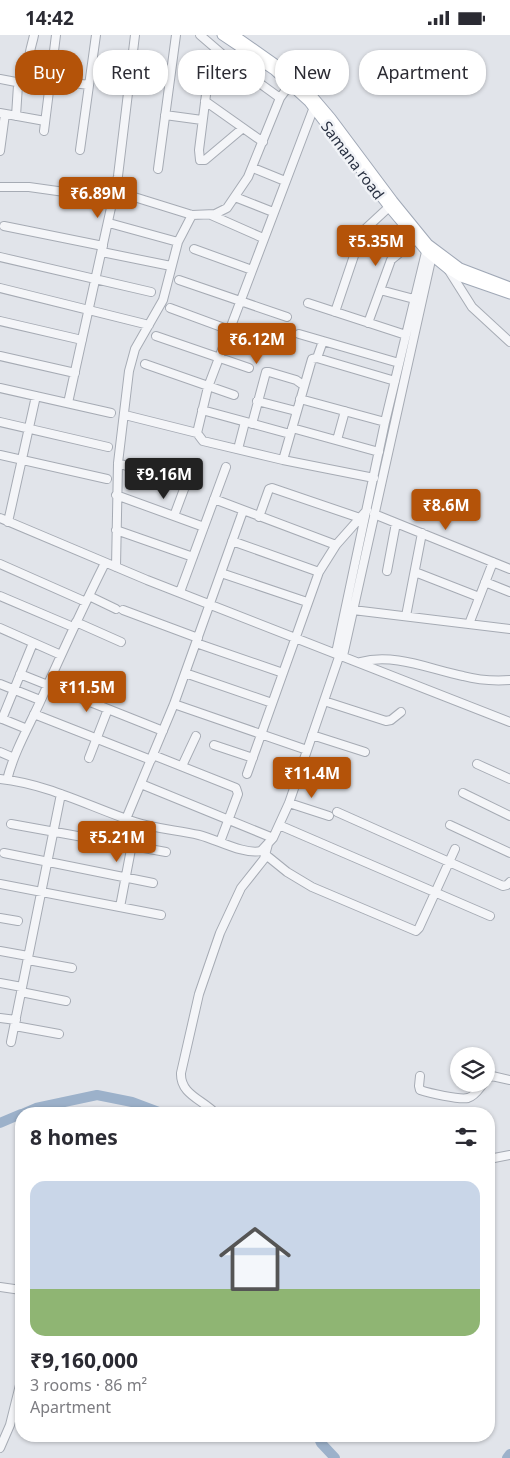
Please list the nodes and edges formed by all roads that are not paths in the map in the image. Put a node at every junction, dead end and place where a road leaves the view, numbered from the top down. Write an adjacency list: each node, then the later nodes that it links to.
1 (24, 35): 9 (street)
2 (56, 35): 11 (street)
3 (96, 35): 16 (street)
4 (135, 35): 40 (street)
5 (176, 35): 26 (street)
6 (200, 35): 22 (street)
7 (222, 35): 13 (main road, Samana road)
8 (234, 35): 12 (main road, Samana road)
9 (34, 36): 10 (street)
10 (31, 50)
11 (54, 50)
12 (275, 68)
13 (275, 71)
14 (0, 79): 27 (street)
15 (83, 84): 16 (street)
16 (89, 85): 34 (street)
17 (48, 95): 29 (street)
18 (206, 95): 23 (street)
19 (283, 95): 22 (street)
20 (304, 95): 24 (main road, Samana road)
21 (307, 95): 49 (main road, Samana road)
22 (280, 99): 33 (street)
23 (205, 101): 28 (street); 30 (street)
24 (314, 107): 38 (street); 42 (main road, Samana road)
25 (3, 113): 27 (street); 32 (street)
26 (165, 115): 28 (street); 37 (street)
27 (16, 116): 29 (street)
28 (202, 120): 30 (street)
29 (45, 121): 31 (street)
30 (243, 127): 33 (street)
31 (44, 131)
32 (1, 141): 35 (street)
33 (263, 142): 36 (street)
34 (80, 150)
35 (0, 151)
36 (253, 168): 38 (street); 41 (street)
37 (158, 169)
38 (285, 181): 43 (street)
39 (0, 187): 40 (street)
40 (115, 191): 45 (street); 46 (street)
41 (235, 197): 43 (street); 44 (street)
42 (389, 207): 49 (main road, Samana road); 70 (street)
43 (274, 212): 48 (street)
44 (209, 214): 45 (street); 48 (street)
45 (192, 215): 50 (street)
46 (109, 223): 50 (street); 51 (street)
47 (4, 226): 51 (street)
48 (263, 238): 57 (street)
49 (418, 238): 53 (main road, Samana road); 62 (street)
50 (178, 242): 55 (street)
51 (103, 249): 55 (street); 58 (street)
52 (194, 249): 57 (street)
53 (430, 250): 56 (main road, Samana road); 61 (main road, Samana road); 65 (street); 126 (street)
54 (0, 257): 58 (street)
55 (171, 266): 74 (street)
56 (448, 269): 64 (main road, Samana road); 81 (street)
57 (252, 270): 66 (street)
58 (96, 279): 63 (street); 69 (street)
59 (179, 280): 66 (street)
60 (0, 287): 69 (street)
61 (510, 287)
62 (380, 290): 65 (street); 73 (street)
63 (151, 292)
64 (510, 294)
65 (414, 299): 77 (street)
66 (241, 301): 71 (street); 75 (street)
67 (308, 303): 70 (street)
68 (170, 308): 75 (street)
69 (89, 309): 74 (street); 79 (street)
70 (335, 312): 73 (street)
71 (287, 317)
72 (0, 321): 79 (street)
73 (368, 323): 77 (street)
74 (149, 325): 103 (street)
75 (230, 330): 82 (street); 84 (street)
76 (299, 334): 80 (street)
77 (406, 335): 87 (street)
78 (156, 336): 84 (street)
79 (82, 340): 89 (street)
80 (323, 341): 85 (street); 87 (street)
81 (510, 342)
82 (281, 349)
83 (0, 356): 89 (street)
84 (219, 357): 88 (street); 92 (street)
85 (317, 359): 90 (street); 91 (street)
86 (146, 363): 92 (street)
87 (399, 363): 90 (street)
88 (249, 368)
89 (76, 373): 98 (street)
90 (395, 381): 105 (street)
91 (303, 385): 96 (street); 97 (street)
92 (208, 387): 94 (street); 99 (street)
93 (0, 388): 95 (street)
94 (234, 395)
95 (36, 396): 98 (street); 107 (street)
96 (300, 399): 100 (street); 101 (street)
97 (257, 401): 100 (street); 106 (street)
98 (68, 403): 102 (street)
99 (202, 410): 106 (street); 109 (street)
100 (296, 411): 108 (street)
101 (345, 411): 105 (street); 110 (street)
102 (111, 413)
103 (125, 415): 109 (street); 117 (street)
104 (0, 422): 107 (street)
105 (385, 422): 113 (street)
106 (248, 423): 108 (street); 112 (street)
107 (28, 429): 111 (street); 115 (street)
108 (291, 431): 110 (street); 116 (street)
109 (197, 433): 112 (street)
110 (337, 440): 113 (street)
111 (108, 447)
112 (238, 449): 116 (street)
113 (379, 452): 120 (street)
114 (0, 455): 115 (street)
115 (21, 460): 121 (street); 131 (street)
116 (283, 460): 120 (street)
117 (118, 463): 122 (street); 123 (street)
118 (193, 465): 122 (street)
119 (226, 467): 124 (street)
120 (374, 477): 126 (street)
121 (107, 479)
122 (185, 486): 127 (street)
123 (116, 495): 127 (street); 134 (street)
124 (214, 499): 125 (street); 133 (street)
125 (243, 511): 128 (street); 136 (street)
126 (370, 512): 130 (street); 132 (street); 156 (street); 166 (street)
127 (174, 516): 133 (street)
128 (259, 517): 130 (street); 137 (street)
129 (0, 518): 131 (street)
130 (360, 518): 137 (street)
131 (8, 522): 140 (street)
132 (396, 523): 135 (street); 144 (street)
133 (204, 527): 138 (street)
134 (116, 530): 138 (street); 142 (street)
135 (422, 533): 139 (street); 145 (street)
136 (232, 541): 146 (street); 147 (street)
137 (336, 545): 146 (street)
138 (193, 557): 150 (street)
139 (493, 562): 143 (street); 148 (street)
140 (105, 563): 142 (street); 153 (street)
141 (0, 564): 153 (street)
142 (116, 567): 150 (street)
143 (510, 569)
144 (386, 571)
145 (415, 571): 152 (street); 157 (street)
146 (318, 572): 154 (street)
147 (220, 573): 154 (street); 155 (street)
148 (485, 582): 149 (street); 152 (street)
149 (510, 592)
150 (180, 593): 155 (street)
151 (0, 596): 159 (street)
152 (479, 597): 158 (street)
153 (87, 599): 159 (street); 163 (street)
154 (307, 602): 162 (street)
155 (210, 603): 162 (street); 163 (street)
156 (353, 610): 157 (street); 166 (street)
157 (406, 617): 158 (street)
158 (468, 624): 161 (street)
159 (74, 625): 164 (street); 167 (street)
160 (0, 628): 165 (street)
161 (510, 629)
162 (295, 637): 166 (street); 170 (street)
163 (197, 640): 169 (street); 170 (street)
164 (121, 642)
165 (33, 643): 167 (street); 171 (street)
166 (340, 654): 168 (street); 177 (street)
167 (61, 655): 174 (street)
168 (359, 662): 172 (street); 184 (street)
169 (185, 673): 178 (street); 179 (street)
170 (283, 673): 178 (street)
171 (20, 674): 174 (street); 175 (street)
172 (510, 680)
173 (0, 684): 175 (street)
174 (47, 686): 176 (street); 180 (street)
175 (14, 689): 176 (street); 183 (street)
176 (40, 700): 182 (street)
177 (324, 701): 181 (street); 188 (street)
178 (272, 703): 187 (street)
179 (174, 704): 186 (street); 187 (street)
180 (108, 709): 186 (street); 190 (street)
181 (401, 712)
182 (34, 714): 185 (street); 190 (street)
183 (1, 718): 185 (street)
184 (510, 722)
185 (27, 729): 201 (street)
186 (163, 731): 195 (street)
187 (261, 735): 192 (street); 197 (street)
188 (312, 735): 192 (street); 194 (street)
189 (196, 736): 199 (street)
190 (97, 739): 195 (street); 196 (street)
191 (214, 745): 197 (street)
192 (307, 750): 200 (street)
193 (0, 752): 201 (street)
194 (365, 752)
195 (152, 757): 199 (street); 204 (street)
196 (89, 758)
197 (252, 758): 202 (street)
198 (477, 764): 203 (street)
199 (182, 766): 213 (street)
200 (300, 768): 205 (street); 208 (street)
201 (8, 771): 207 (street)
202 (247, 774)
203 (510, 779)
204 (141, 784): 212 (street); 213 (street)
205 (344, 784)
206 (463, 793): 211 (street)
207 (61, 794): 212 (street); 218 (street)
208 (289, 803): 210 (street); 216 (street)
209 (336, 812): 228 (street)
210 (329, 816)
211 (510, 816)
212 (126, 819): 214 (street)
213 (228, 821): 219 (street); 220 (street)
214 (136, 823): 220 (street); 221 (street)
215 (11, 824): 218 (street)
216 (279, 825): 219 (street); 234 (street)
217 (450, 825): 225 (street)
218 (53, 832): 221 (street); 227 (street)
219 (270, 841): 220 (street); 226 (street)
220 (220, 842)
221 (132, 846): 223 (street); 229 (street)
222 (455, 849): 228 (street)
223 (166, 852)
224 (4, 853): 227 (street)
225 (510, 853)
226 (264, 859): 234 (street); 254 (street)
227 (47, 862): 229 (street); 233 (street)
228 (449, 862): 231 (street); 234 (street)
229 (125, 878): 230 (street); 235 (street)
230 (153, 883)
231 (510, 883)
232 (0, 884): 233 (street)
233 (41, 892): 235 (street); 241 (street)
234 (436, 892): 237 (street)
235 (120, 907): 236 (street)
236 (162, 915)
237 (490, 916)
238 (0, 917): 239 (street)
239 (18, 921)
240 (0, 951): 241 (street)
241 (28, 958): 242 (street); 244 (street)
242 (72, 968)
243 (0, 983): 244 (street)
244 (22, 990): 245 (street); 247 (street)
245 (66, 1001)
246 (0, 1017): 247 (street)
247 (15, 1023): 248 (street); 249 (street)
248 (60, 1034)
249 (12, 1042)
250 (420, 1075): 253 (street)
251 (495, 1077): 252 (street)
252 (510, 1080)
253 (476, 1092)
254 (210, 1107)
255 (510, 1155): 256 (street)
256 (495, 1158)
257 (0, 1287): 258 (street)
258 (15, 1289)
259 (15, 1405): 260 (street)
260 (0, 1448)

